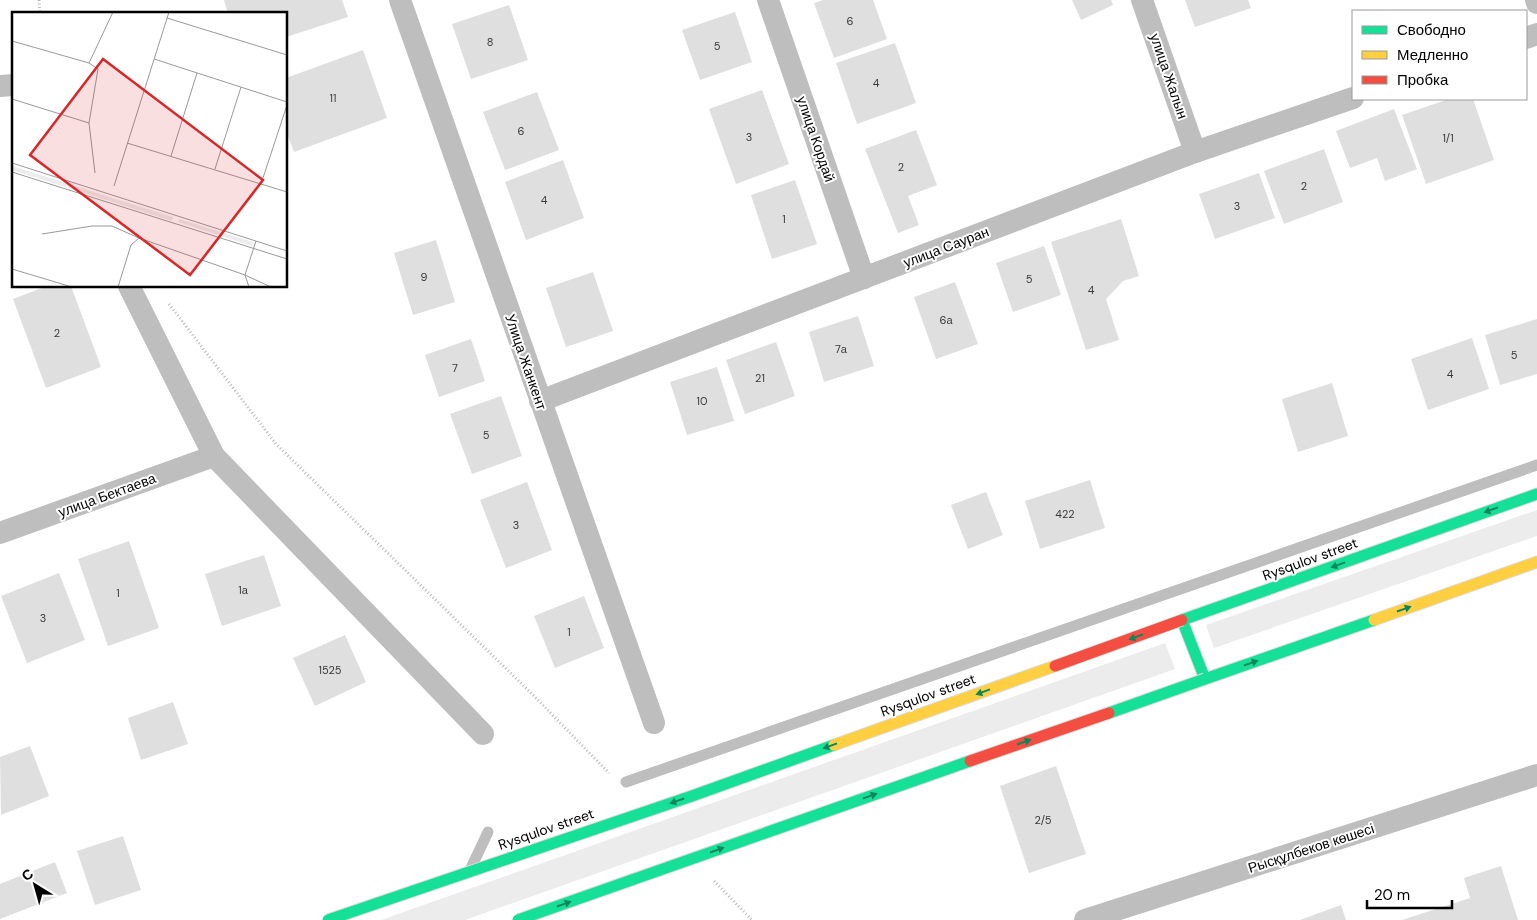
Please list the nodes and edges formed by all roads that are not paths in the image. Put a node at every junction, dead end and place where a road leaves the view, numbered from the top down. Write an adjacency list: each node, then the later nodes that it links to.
1 (400, 0): 8 (street, Улица Жанкент)
2 (768, 0): 6 (street, улица Кордай)
3 (1142, 0): 5 (street, улица Жалын)
4 (1352, 98): 5 (street, улица Сауран)
5 (1195, 152): 6 (street, улица Сауран)
6 (864, 278): 8 (street, улица Сауран)
7 (130, 288): 9 (street)
8 (540, 401): 16 (street, Улица Жанкент)
9 (214, 456): 12 (street, улица Бектаева); 17 (street)
10 (1537, 465): 19 (lane)
11 (1537, 494): 14 (main road, Rysqulov street, one-way to 14)
12 (0, 533)
13 (1537, 562): 15 (main road, one-way to 13)
14 (1182, 620): 15 (main road); 21 (main road, Rysqulov street, one-way to 21, bridge)
15 (1205, 679): 23 (main road, one-way to 15, bridge)
16 (654, 723)
17 (483, 734)
18 (1537, 775): 24 (street, Рысқұлбеков көшесі)
19 (626, 782)
20 (488, 832): 21 (lane)
21 (469, 872): 22 (main road, Rysqulov street, bridge)
22 (328, 920)
23 (518, 920)
24 (1085, 920)

